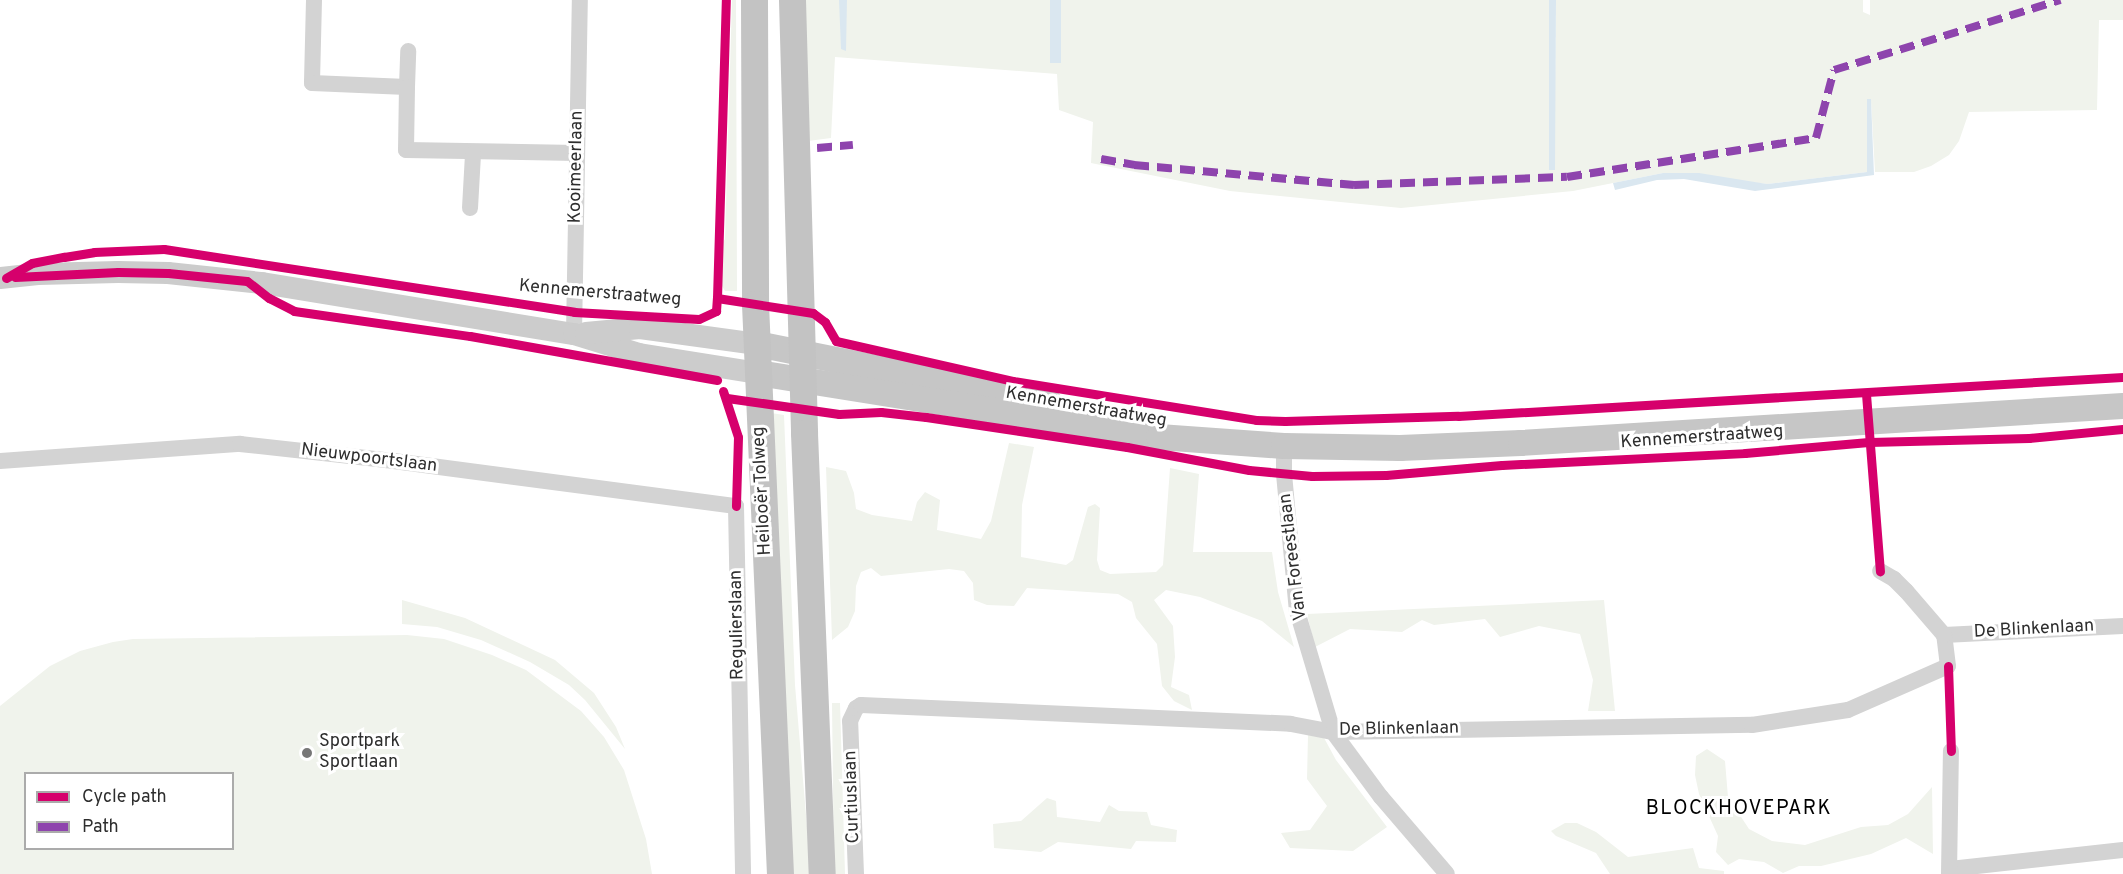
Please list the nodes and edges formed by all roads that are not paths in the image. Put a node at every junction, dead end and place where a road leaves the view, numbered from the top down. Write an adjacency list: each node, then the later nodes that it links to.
1 (314, 0): 6 (street)
2 (580, 0): 7 (street, Kooimeerlaan)
3 (754, 0): 12 (highway, Heilooër Tolweg)
4 (792, 0): 13 (highway)
5 (408, 51): 6 (street)
6 (407, 87): 8 (street)
7 (577, 153): 8 (street); 11 (street, Kooimeerlaan)
8 (473, 154): 9 (street)
9 (470, 208)
10 (0, 278): 11 (main road, Kennemerstraatweg)
11 (574, 334): 12 (main road, Kennemerstraatweg); 14 (main road, Kennemerstraatweg)
12 (757, 344): 13 (main road, Kennemerstraatweg); 14 (highway, Heilooër Tolweg)
13 (802, 353): 15 (highway); 17 (main road, Kennemerstraatweg)
14 (758, 373): 15 (main road, Kennemerstraatweg); 30 (highway, Heilooër Tolweg)
15 (803, 380): 17 (main road, Kennemerstraatweg); 31 (highway)
16 (2123, 406): 18 (main road, Kennemerstraatweg)
17 (1241, 442): 18 (main road, Kennemerstraatweg)
18 (1284, 446): 25 (street, Van Foreestlaan)
19 (0, 461): 20 (street, Nieuwpoortslaan)
20 (736, 506): 29 (street, Regulierslaan)
21 (1880, 571): 23 (street)
22 (2123, 626): 23 (street, De Blinkenlaan)
23 (1944, 635): 25 (street, De Blinkenlaan)
24 (850, 721): 25 (street, De Blinkenlaan); 32 (street, Curtiuslaan)
25 (1333, 732): 33 (street, Van Foreestlaan)
26 (1951, 752): 28 (street)
27 (2123, 850): 28 (street)
28 (1950, 872)
29 (743, 874)
30 (780, 874)
31 (822, 874)
32 (856, 874)
33 (1447, 874)

